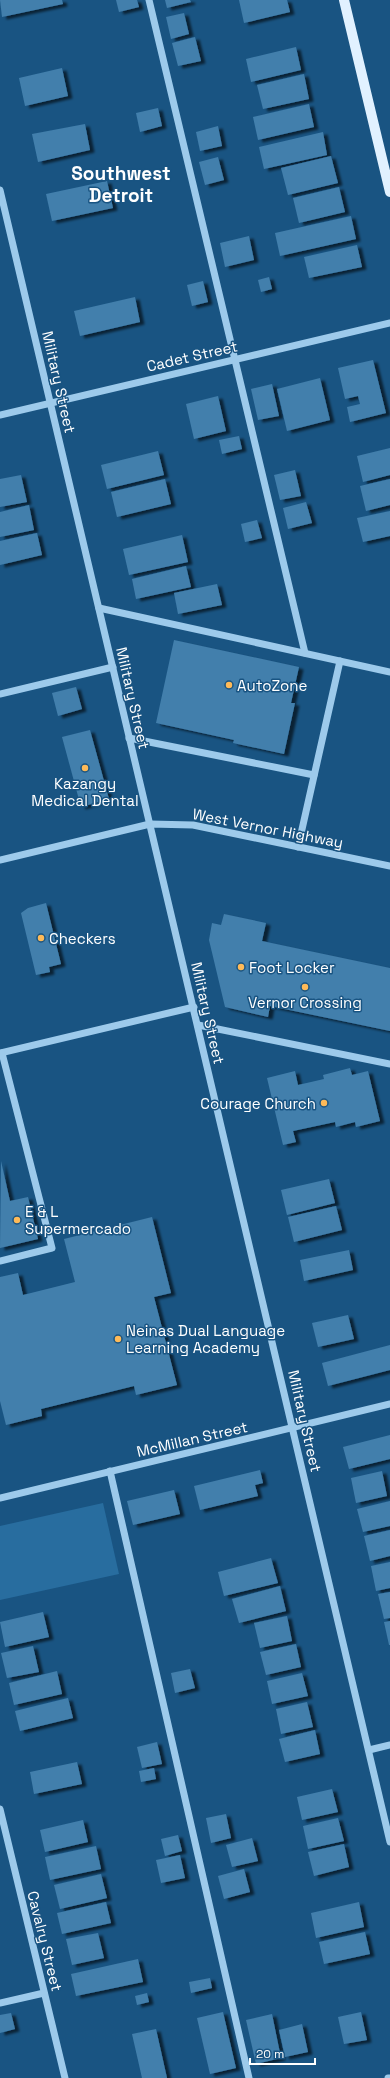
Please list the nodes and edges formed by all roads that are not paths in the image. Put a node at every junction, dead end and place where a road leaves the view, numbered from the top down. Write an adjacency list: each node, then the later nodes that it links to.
1 (149, 0): 6 (street)
2 (344, 0): 4 (main road)
3 (0, 190): 7 (street, Military Street)
4 (390, 192)
5 (390, 323): 6 (street, Cadet Street)
6 (234, 360): 7 (street, Cadet Street); 10 (street)
7 (50, 403): 8 (street, Cadet Street); 9 (street, Military Street)
8 (0, 415)
9 (99, 608): 10 (street); 12 (street, Military Street)
10 (304, 653): 11 (street)
11 (340, 661): 13 (street); 16 (street)
12 (113, 667): 14 (street); 15 (street, Military Street)
13 (390, 672)
14 (0, 694)
15 (129, 738): 16 (street); 17 (street, Military Street)
16 (314, 775): 18 (street)
17 (150, 824): 18 (street, West Vernor Highway); 19 (street, West Vernor Highway); 21 (street, Military Street)
18 (298, 847): 20 (street, West Vernor Highway)
19 (0, 860)
20 (390, 866)
21 (194, 1007): 22 (street, Military Street); 23 (street)
22 (198, 1025): 24 (street); 27 (street, Military Street)
23 (1, 1053): 25 (street)
24 (390, 1064)
25 (0, 1261)
26 (390, 1404): 27 (street, McMillan Street)
27 (293, 1428): 28 (street, McMillan Street); 31 (street, Military Street)
28 (110, 1472): 29 (street, McMillan Street); 39 (street)
29 (0, 1498)
30 (390, 1745): 31 (street)
31 (369, 1750): 34 (street, Military Street)
32 (0, 1809): 33 (street, Cavalry Street)
33 (8, 1842): 35 (street); 36 (street, Cavalry Street)
34 (390, 1842)
35 (0, 1844)
36 (44, 1993): 37 (street); 38 (street, Cavalry Street)
37 (0, 2003)
38 (65, 2078)
39 (249, 2078)

